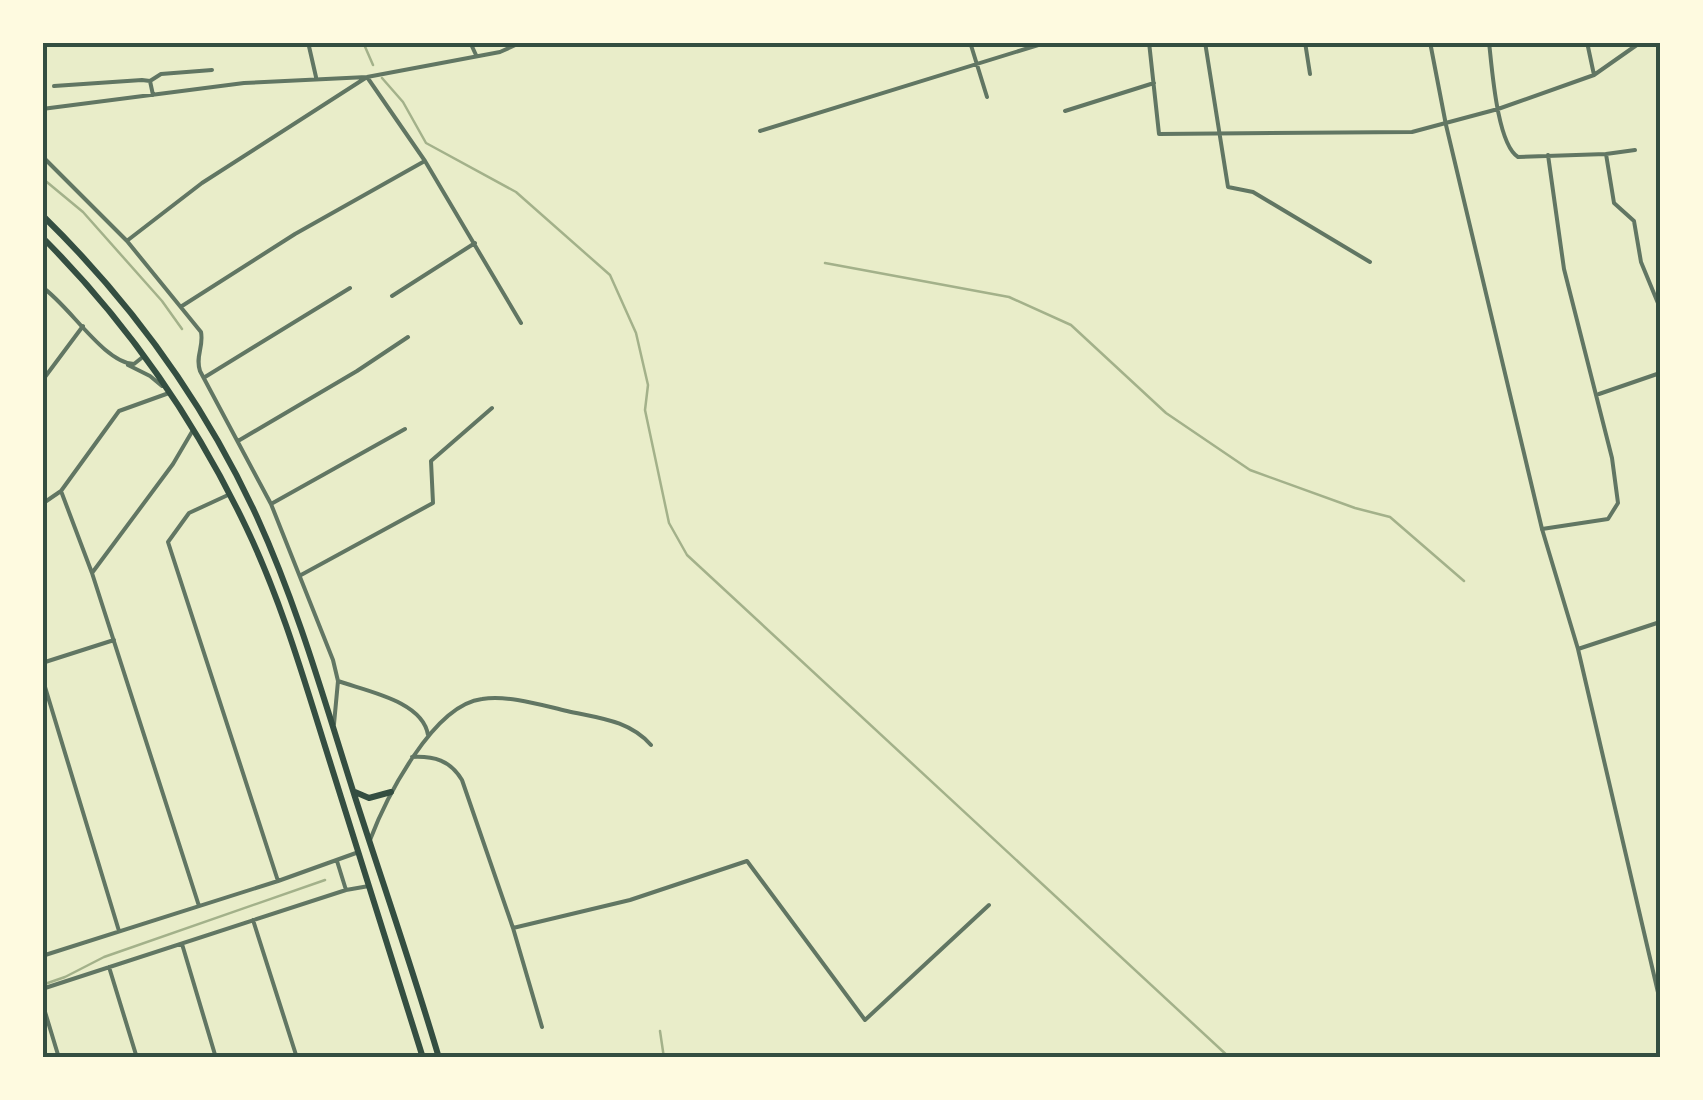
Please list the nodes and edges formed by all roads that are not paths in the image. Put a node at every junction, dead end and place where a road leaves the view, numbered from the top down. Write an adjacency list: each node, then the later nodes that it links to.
1 (308, 42): 21 (street)
2 (470, 42): 15 (street)
3 (522, 42): 15 (street)
4 (777, 42): 14 (street)
5 (970, 42): 16 (street)
6 (1048, 42): 16 (street)
7 (1149, 42): 23 (street)
8 (1205, 42): 32 (street)
9 (1305, 42): 18 (street)
10 (1430, 42): 30 (street)
11 (1489, 42): 28 (street)
12 (1587, 42): 19 (street)
13 (1641, 42): 19 (street)
14 (768, 45)
15 (476, 55): 20 (street)
16 (977, 64): 26 (street); 31 (street)
17 (212, 70): 22 (street)
18 (1310, 74)
19 (1594, 74): 28 (street)
20 (367, 76): 21 (street); 37 (street); 40 (street)
21 (316, 78): 25 (street)
22 (150, 81): 24 (street); 25 (street)
23 (1154, 83): 29 (street); 32 (street)
24 (54, 86)
25 (154, 94): 27 (street)
26 (987, 97)
27 (42, 109)
28 (1498, 110): 30 (street); 34 (street)
29 (1065, 112)
30 (1446, 125): 32 (street); 66 (street)
31 (760, 131)
32 (1221, 134): 42 (street)
33 (1635, 150): 35 (street)
34 (1548, 154): 35 (street); 57 (street)
35 (1606, 154): 47 (street)
36 (42, 156): 40 (street)
37 (425, 161): 41 (street); 46 (street)
38 (42, 214): 75 (highway)
39 (42, 238): 51 (highway)
40 (127, 240): 46 (street)
41 (474, 243): 45 (street); 48 (street)
42 (1370, 262)
43 (42, 287): 49 (street)
44 (350, 288): 54 (street)
45 (392, 296)
46 (182, 306): 54 (street)
47 (1660, 308)
48 (521, 322)
49 (83, 326): 52 (street); 55 (street)
50 (408, 337): 61 (street)
51 (144, 356): 52 (street); 56 (highway)
52 (125, 364): 56 (street)
53 (1660, 372): 57 (street)
54 (204, 378): 61 (street)
55 (42, 381)
56 (169, 393): 59 (highway); 62 (street)
57 (1597, 394): 66 (street)
58 (492, 408): 68 (street)
59 (193, 430): 63 (highway); 67 (street)
60 (404, 430): 65 (street)
61 (238, 440): 65 (street)
62 (61, 491): 64 (street); 67 (street)
63 (230, 494): 82 (highway); 84 (street)
64 (42, 504)
65 (270, 504): 68 (street)
66 (1542, 529): 71 (street)
67 (92, 573): 70 (street)
68 (301, 574): 74 (street)
69 (1660, 622): 71 (street)
70 (114, 640): 72 (street); 88 (street)
71 (1578, 649): 97 (street)
72 (42, 663)
73 (42, 677): 91 (street)
74 (338, 681): 75 (street); 76 (street)
75 (333, 728): 79 (highway)
76 (426, 738): 77 (street); 78 (street)
77 (650, 745)
78 (412, 756): 80 (street); 90 (street)
79 (352, 788): 80 (highway); 81 (highway)
80 (391, 792): 81 (street)
81 (370, 840): 82 (highway); 105 (highway)
82 (358, 852): 83 (street); 85 (highway)
83 (336, 860): 84 (street); 86 (street)
84 (278, 882): 88 (street)
85 (368, 886): 86 (street); 104 (highway)
86 (346, 890): 89 (street)
87 (989, 904): 90 (street)
88 (199, 906): 91 (street)
89 (252, 920): 93 (street); 103 (street)
90 (513, 928): 99 (street)
91 (118, 930): 94 (street)
92 (42, 944): 94 (street)
93 (182, 944): 95 (street); 102 (street)
94 (44, 955)
95 (110, 967): 96 (street); 101 (street)
96 (42, 990)
97 (1660, 1001)
98 (42, 1002): 100 (street)
99 (542, 1027)
100 (59, 1058)
101 (137, 1058)
102 (216, 1058)
103 (297, 1058)
104 (423, 1058)
105 (440, 1058)

